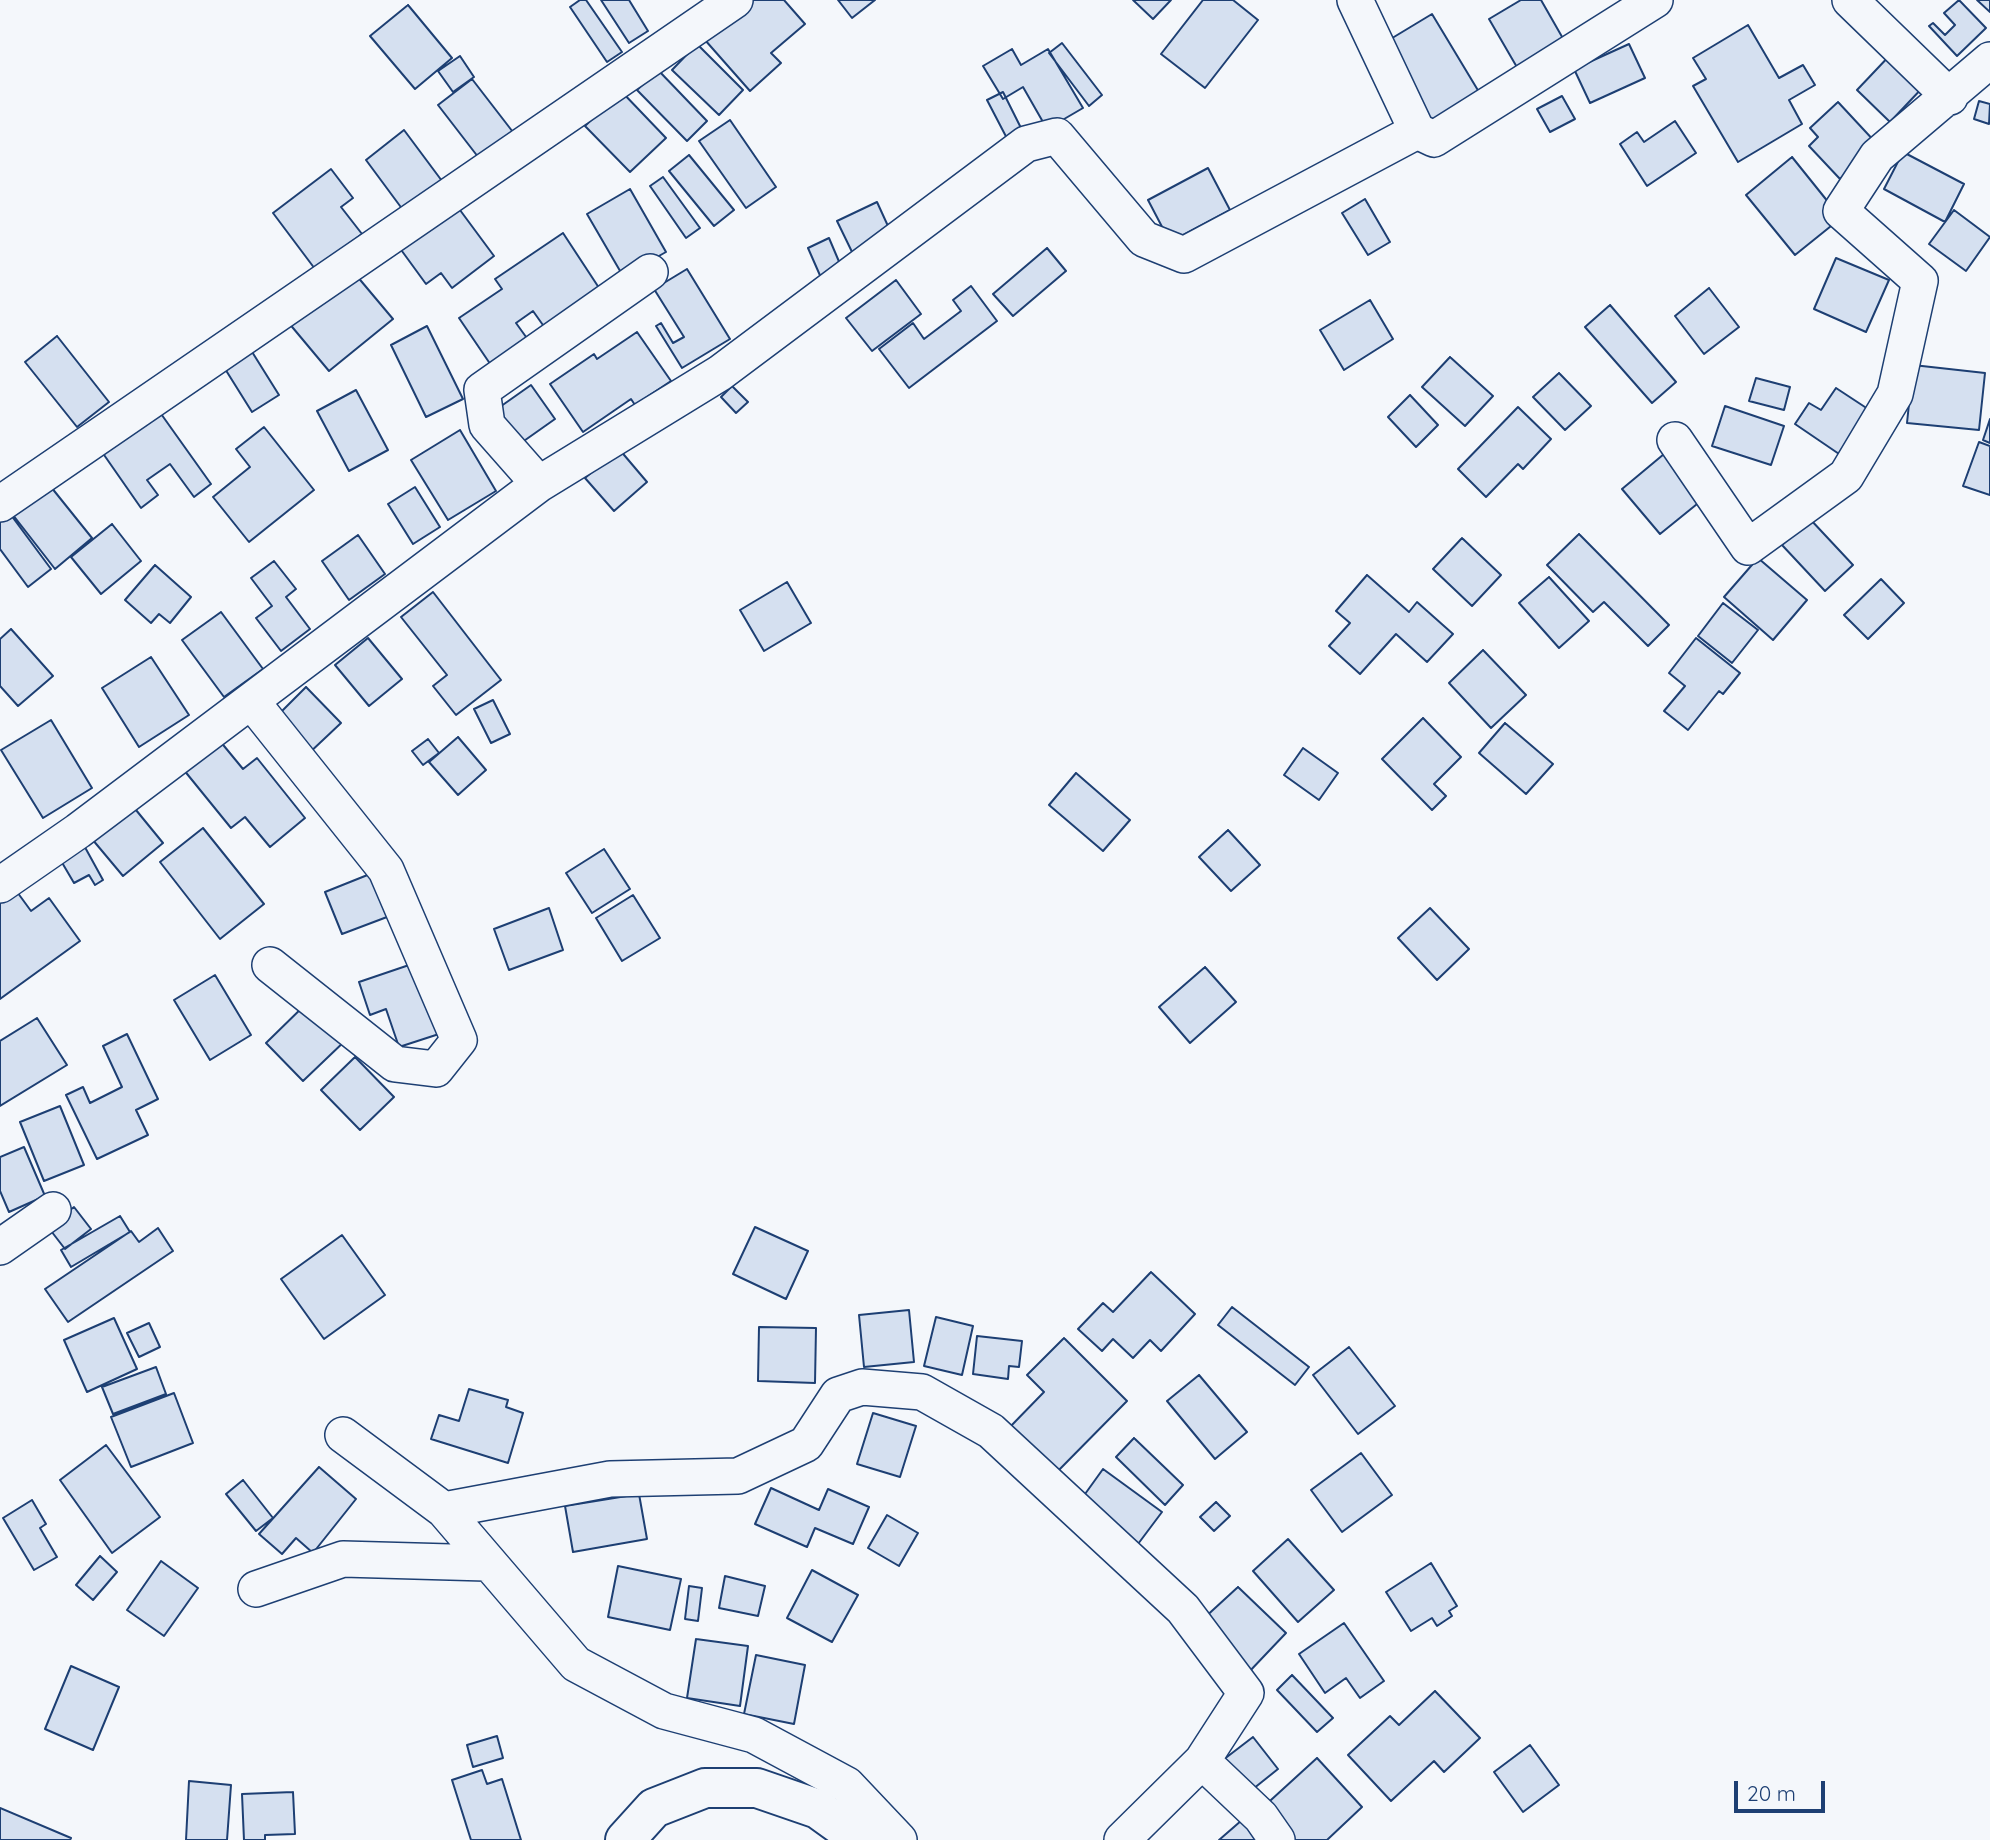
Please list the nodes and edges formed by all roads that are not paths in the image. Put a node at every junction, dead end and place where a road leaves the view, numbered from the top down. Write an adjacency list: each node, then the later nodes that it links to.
1 (735, 0): 11 (street)
2 (1355, 0): 7 (street)
3 (1655, 0): 7 (street)
4 (1850, 0): 6 (street)
5 (1990, 60): 6 (street)
6 (1950, 97): 9 (street)
7 (1417, 131): 10 (street)
8 (650, 272): 10 (street)
9 (1675, 440)
10 (539, 484): 12 (street)
11 (0, 504)
12 (252, 702): 13 (street); 14 (street)
13 (0, 885)
14 (270, 965)
15 (53, 1210): 16 (street)
16 (0, 1247)
17 (343, 1435): 18 (street)
18 (444, 1510): 19 (street); 21 (street)
19 (486, 1563): 20 (street); 24 (street)
20 (256, 1589)
21 (1202, 1761): 25 (street); 26 (street)
22 (625, 1840): 23 (main road)
23 (861, 1840)
24 (899, 1840)
25 (1122, 1840)
26 (1277, 1840)

